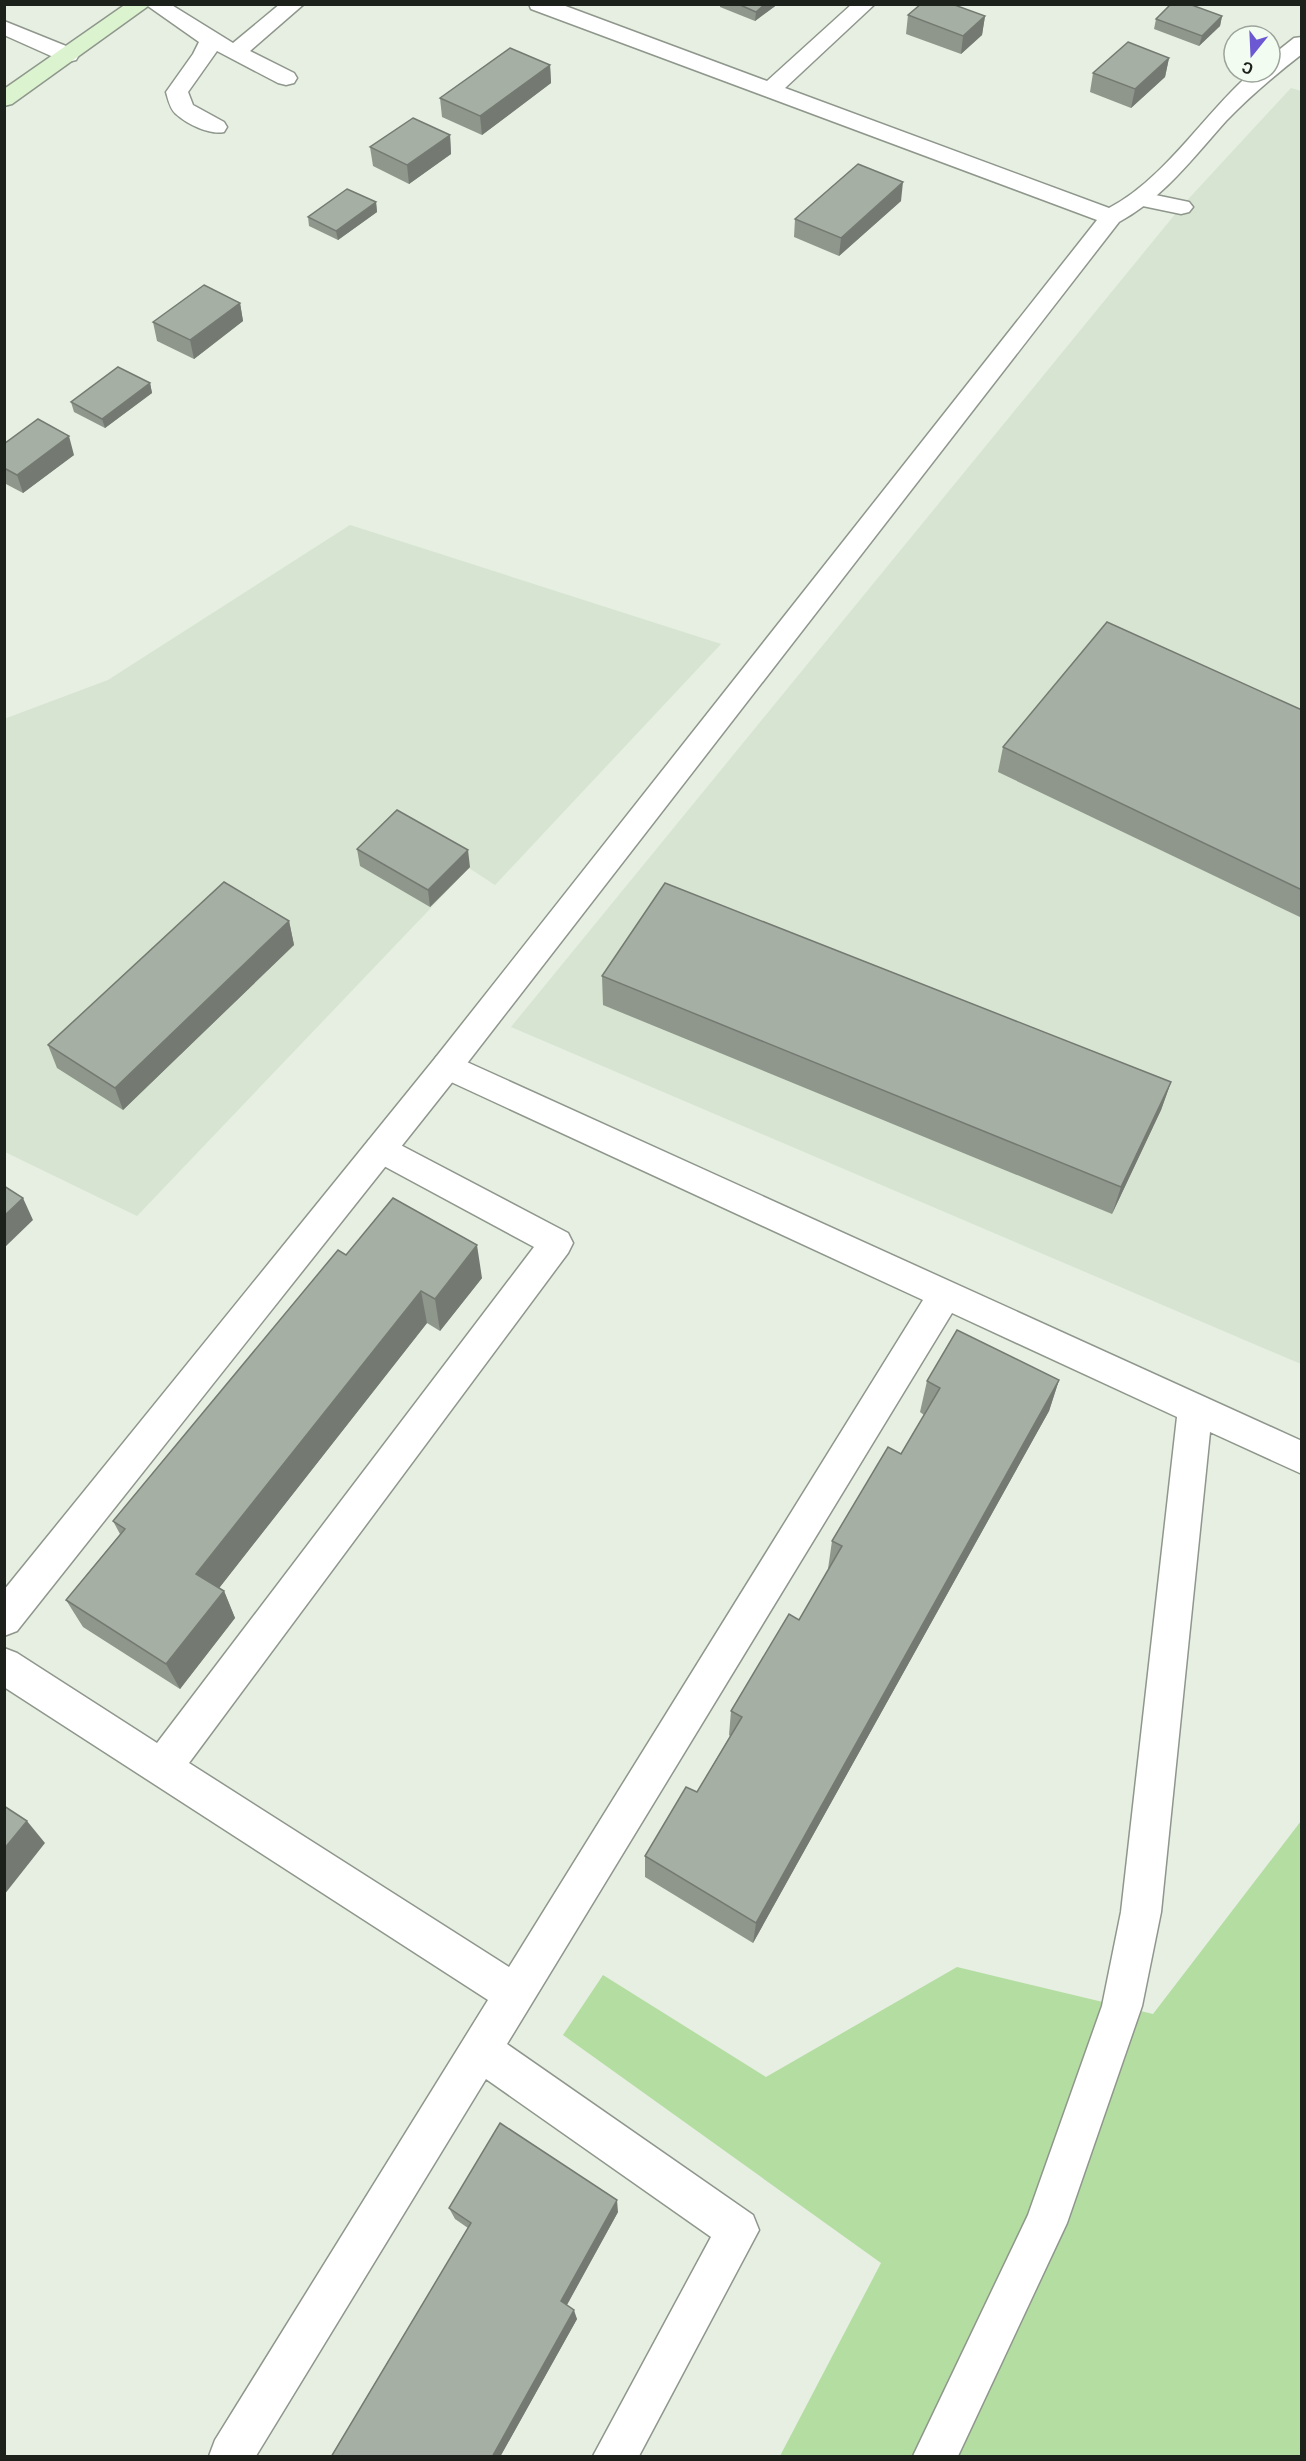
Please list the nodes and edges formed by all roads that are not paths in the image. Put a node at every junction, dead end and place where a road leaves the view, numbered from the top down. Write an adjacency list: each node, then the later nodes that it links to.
1 (141, 4): 10 (main road)
2 (155, 4): 7 (street)
3 (294, 4): 9 (street)
4 (539, 4): 14 (street)
5 (865, 4): 14 (street)
6 (4, 27): 10 (street)
7 (211, 40): 9 (street); 16 (street)
8 (1302, 43): 11 (street)
9 (235, 52): 12 (street)
10 (68, 55): 15 (main road)
11 (1282, 59)
12 (286, 78)
13 (1250, 84): 17 (street)
14 (770, 90): 19 (street)
15 (4, 99)
16 (216, 128)
17 (1141, 199): 18 (street); 19 (street)
18 (1181, 207)
19 (1112, 217): 20 (street)
20 (447, 1066): 21 (street); 22 (street)
21 (380, 1149): 25 (street); 27 (street)
22 (945, 1294): 23 (street); 28 (street)
23 (1195, 1409): 24 (street); 32 (street)
24 (1302, 1458)
25 (4, 1619)
26 (4, 1666): 27 (street)
27 (162, 1767): 28 (street)
28 (515, 1994): 29 (street)
29 (480, 2050): 30 (street); 31 (street)
30 (231, 2457)
31 (615, 2457)
32 (935, 2457)

